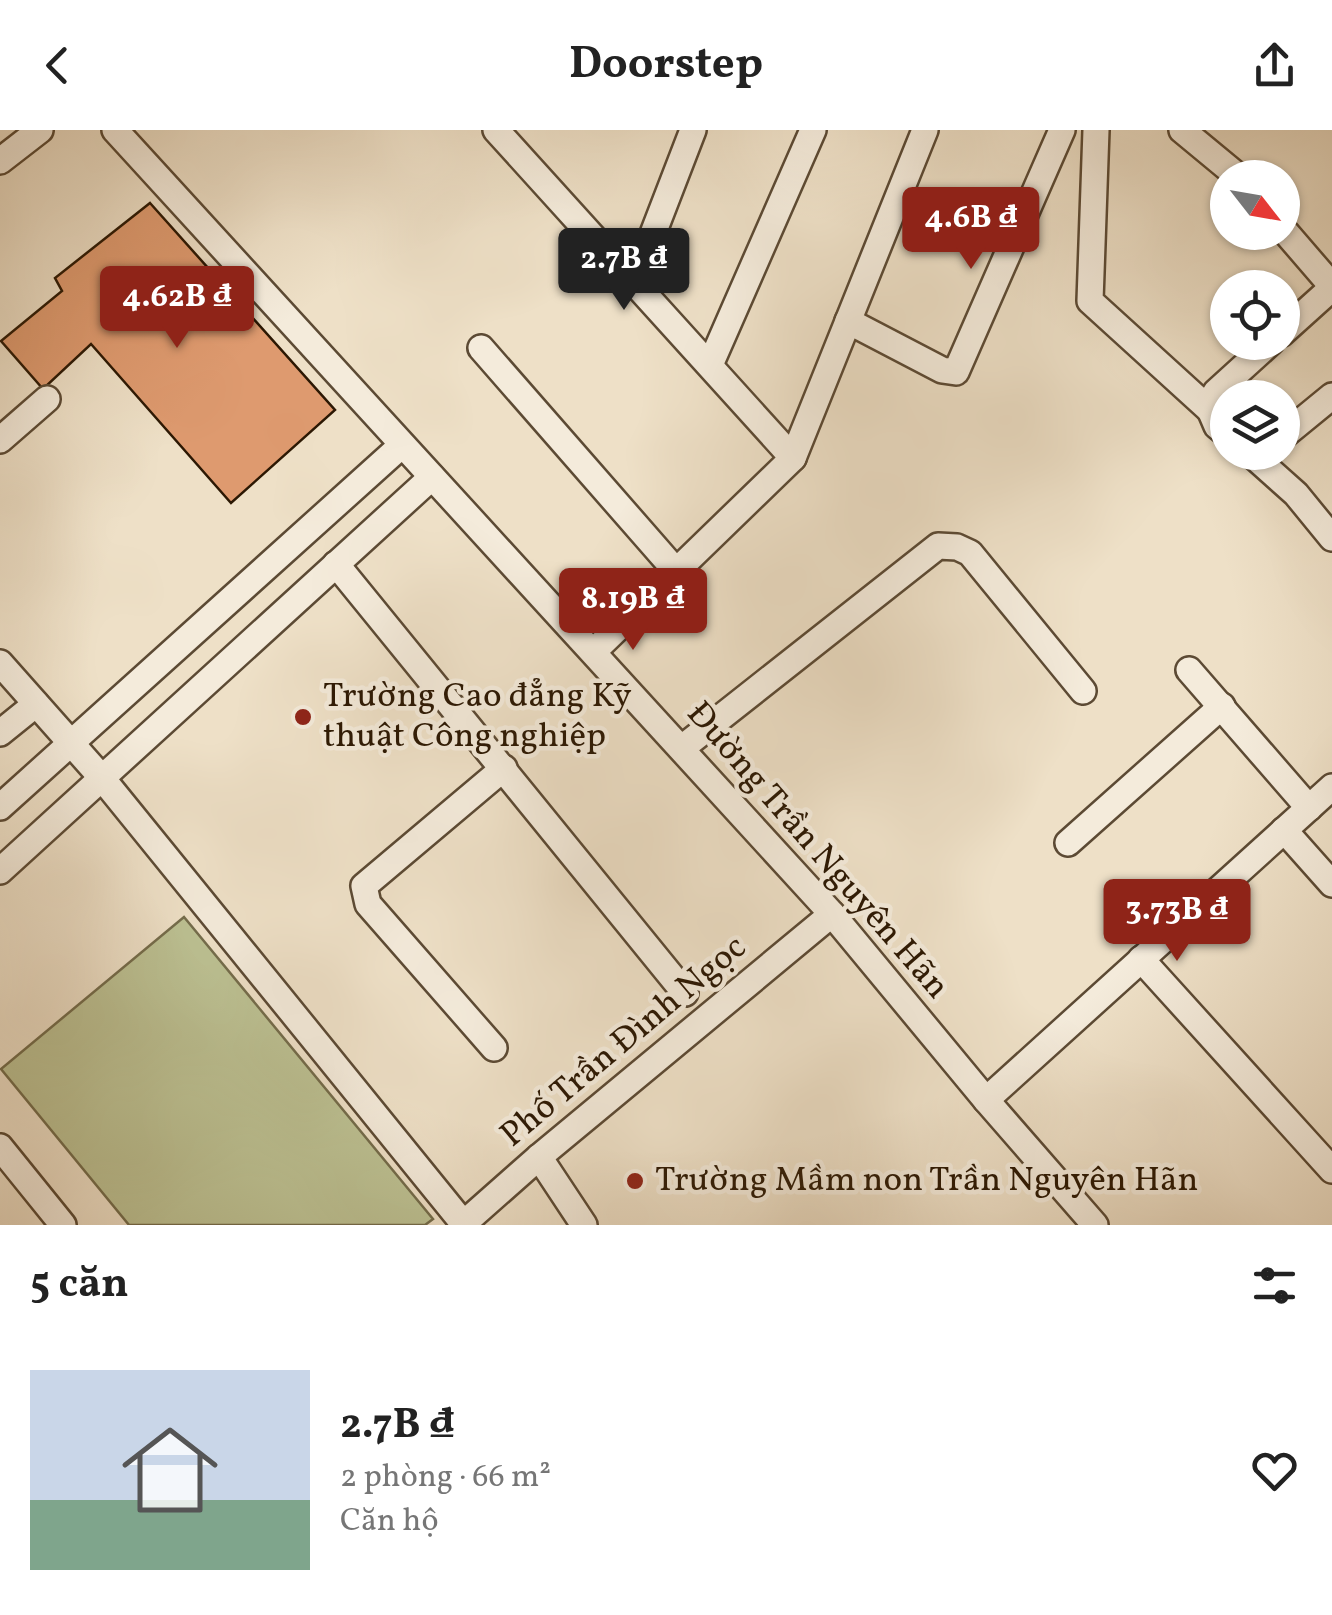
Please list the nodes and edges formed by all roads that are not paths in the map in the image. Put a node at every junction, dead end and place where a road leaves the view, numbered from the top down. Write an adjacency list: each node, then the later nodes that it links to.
1 (40, 130): 11 (street)
2 (115, 130): 26 (street, Đường Trần Nguyên Hãn)
3 (693, 130): 13 (street)
4 (812, 130): 19 (street)
5 (925, 130): 16 (street)
6 (1062, 130): 16 (street)
7 (1096, 130): 23 (street)
8 (1182, 130): 10 (street)
9 (508, 136): 13 (street)
10 (1218, 160)
11 (0, 161)
12 (1300, 249): 14 (street)
13 (634, 283): 19 (street)
14 (1332, 287): 15 (street)
15 (1300, 316)
16 (848, 321): 27 (street)
17 (481, 348): 32 (street)
18 (1252, 360): 20 (street)
19 (710, 366): 27 (street)
20 (1229, 380)
21 (1332, 396): 24 (street)
22 (47, 399): 25 (street)
23 (1210, 410)
24 (1300, 423)
25 (0, 440)
26 (402, 446): 29 (street, Đường Trần Nguyên Hãn); 33 (street)
27 (793, 458): 32 (street)
28 (1272, 470): 30 (street)
29 (432, 477): 31 (street); 35 (street, Đường Trần Nguyên Hãn)
30 (1332, 538)
31 (336, 564): 34 (street); 44 (street)
32 (676, 571): 35 (street)
33 (214, 616): 34 (street); 42 (street)
34 (244, 648): 45 (street)
35 (594, 651): 43 (street, Đường Trần Nguyên Hãn)
36 (0, 662): 39 (street)
37 (1190, 670): 40 (street)
38 (1083, 691): 43 (street)
39 (36, 704): 41 (street); 42 (street)
40 (1222, 706): 48 (street); 50 (street)
41 (0, 733)
42 (72, 744): 45 (street); 47 (street)
43 (682, 748): 53 (street, Đường Trần Nguyên Hãn)
44 (504, 768): 55 (street); 56 (street)
45 (102, 778): 51 (street); 61 (street)
46 (1332, 787): 48 (street)
47 (0, 808)
48 (1309, 808): 49 (street)
49 (1284, 830): 52 (street); 54 (street)
50 (1068, 843)
51 (0, 871)
52 (1332, 884)
53 (832, 914): 57 (street, Đường Trần Nguyên Hãn); 59 (street, Phố Trần Đình Ngọc)
54 (1141, 959): 57 (street); 60 (street)
55 (685, 993)
56 (494, 1048)
57 (986, 1100): 64 (street, Đường Trần Nguyên Hãn)
58 (0, 1146): 62 (street)
59 (539, 1157): 61 (street, Phố Trần Đình Ngọc); 63 (street)
60 (1332, 1170)
61 (463, 1224)
62 (63, 1225)
63 (584, 1225)
64 (1095, 1225)

